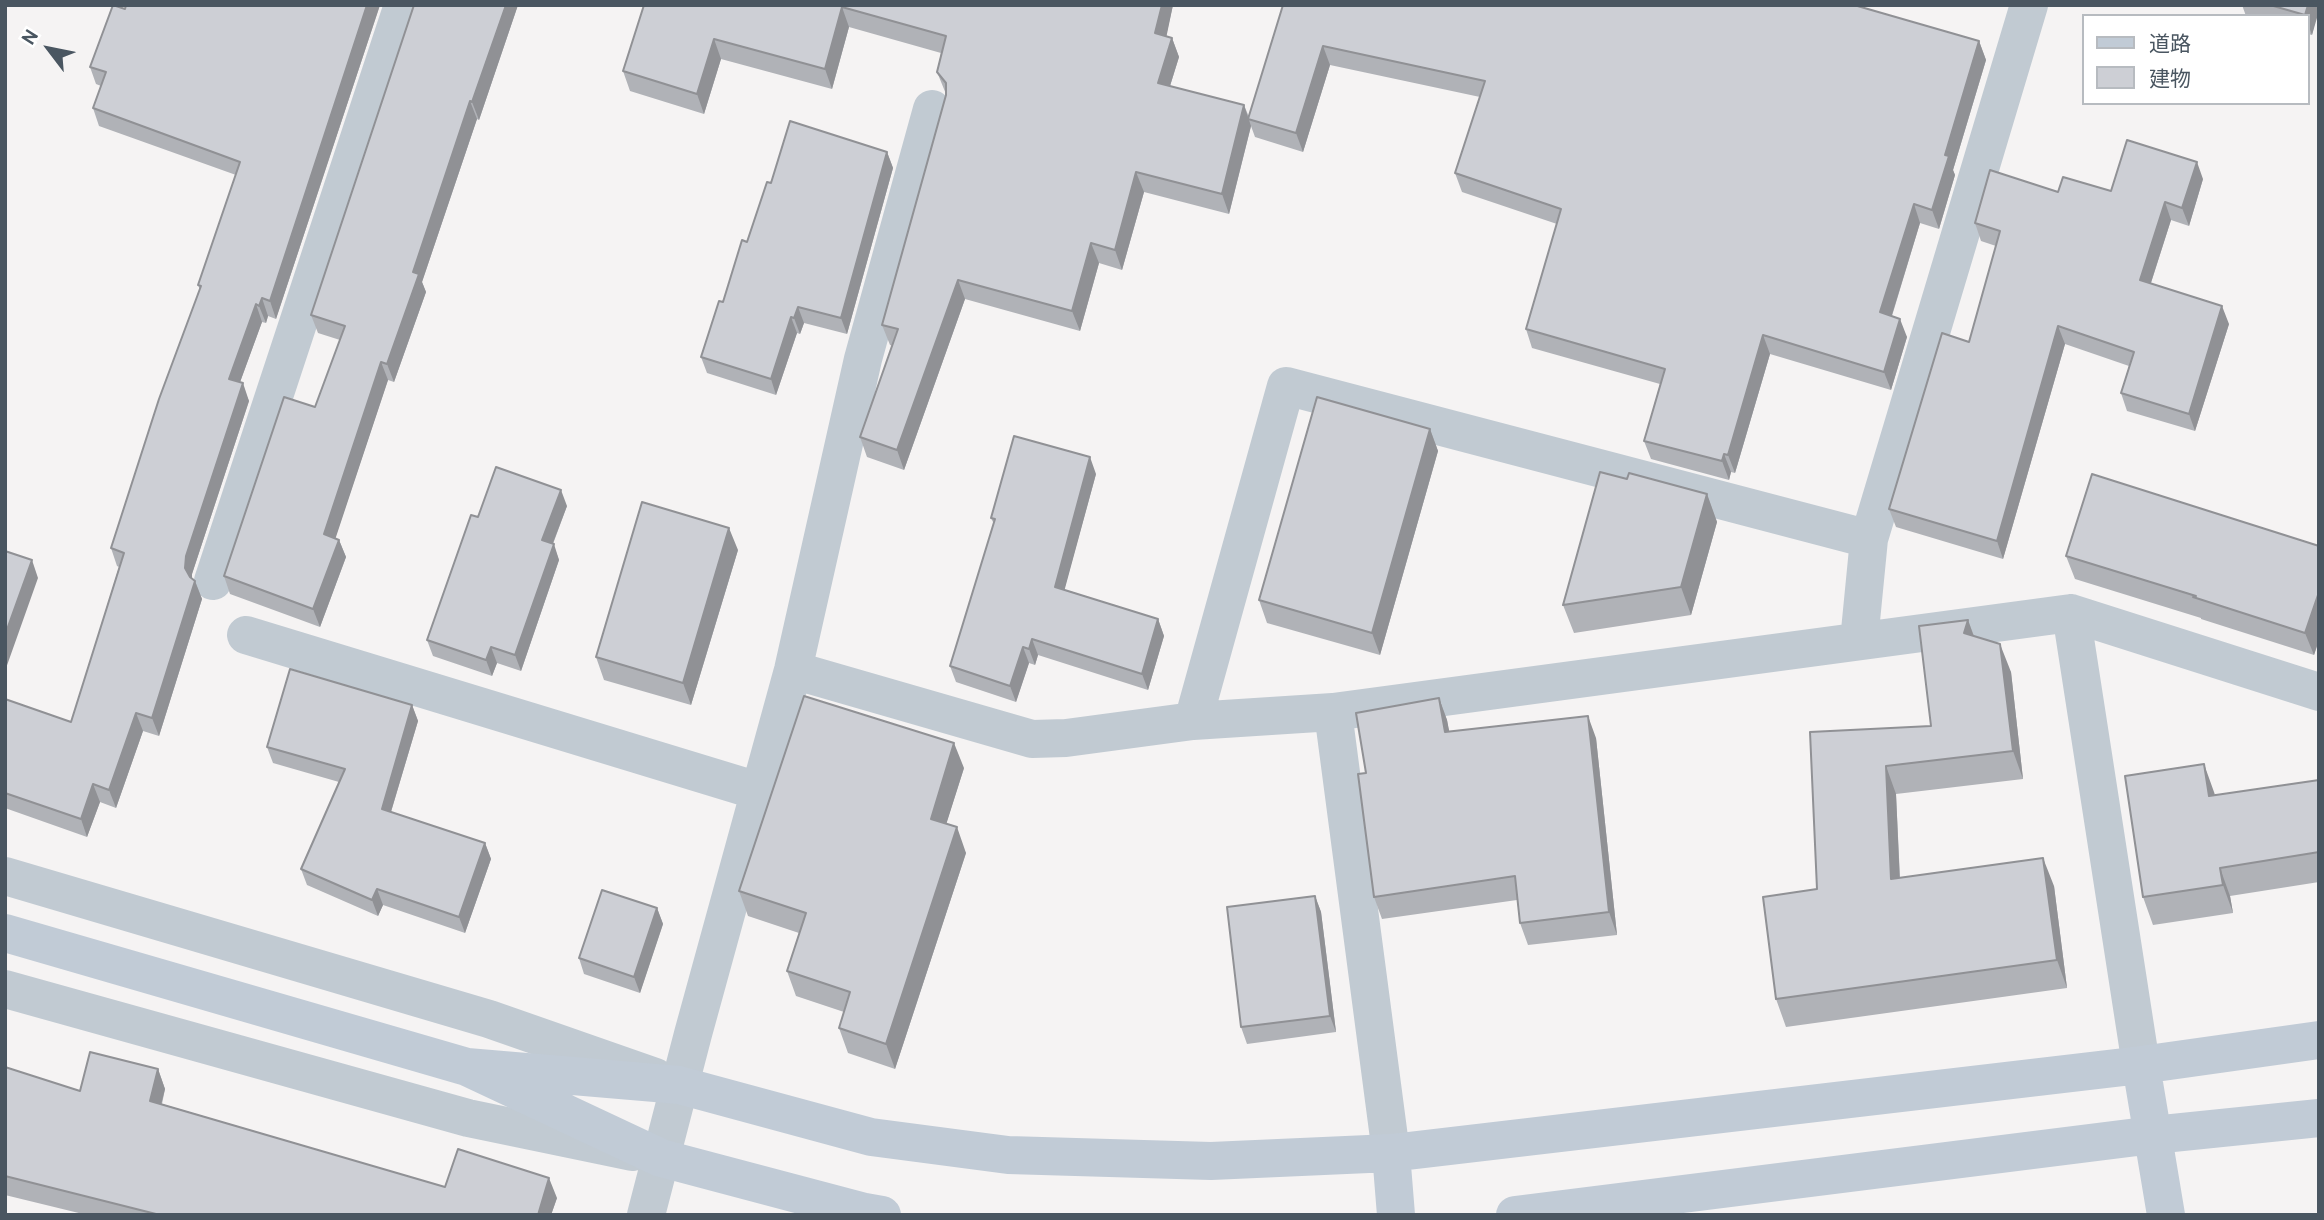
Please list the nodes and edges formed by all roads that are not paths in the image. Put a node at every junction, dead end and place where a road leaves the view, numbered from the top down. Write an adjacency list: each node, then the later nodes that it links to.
1 (403, 5): 5 (street)
2 (2029, 5): 4 (street)
3 (932, 109): 9 (street)
4 (1869, 539): 8 (street); 12 (street)
5 (213, 581)
6 (2071, 613): 8 (street); 10 (street); 18 (street)
7 (246, 635): 13 (street)
8 (1859, 641): 11 (street)
9 (793, 670): 12 (street); 13 (street)
10 (2319, 692)
11 (1332, 712): 12 (street); 23 (street)
12 (1193, 720)
13 (758, 791): 20 (street)
14 (5, 876): 20 (street)
15 (5, 933): 19 (street)
16 (5, 989): 24 (street)
17 (2319, 1040): 18 (street)
18 (2141, 1065): 22 (street); 23 (street)
19 (467, 1067): 20 (street); 24 (street)
20 (679, 1085): 23 (street); 24 (street)
21 (2319, 1118): 22 (street)
22 (2153, 1135): 28 (street); 29 (street)
23 (1391, 1153): 27 (street)
24 (661, 1158): 25 (street); 26 (street)
25 (646, 1215)
26 (883, 1215)
27 (1396, 1215)
28 (1515, 1215)
29 (2166, 1215)

